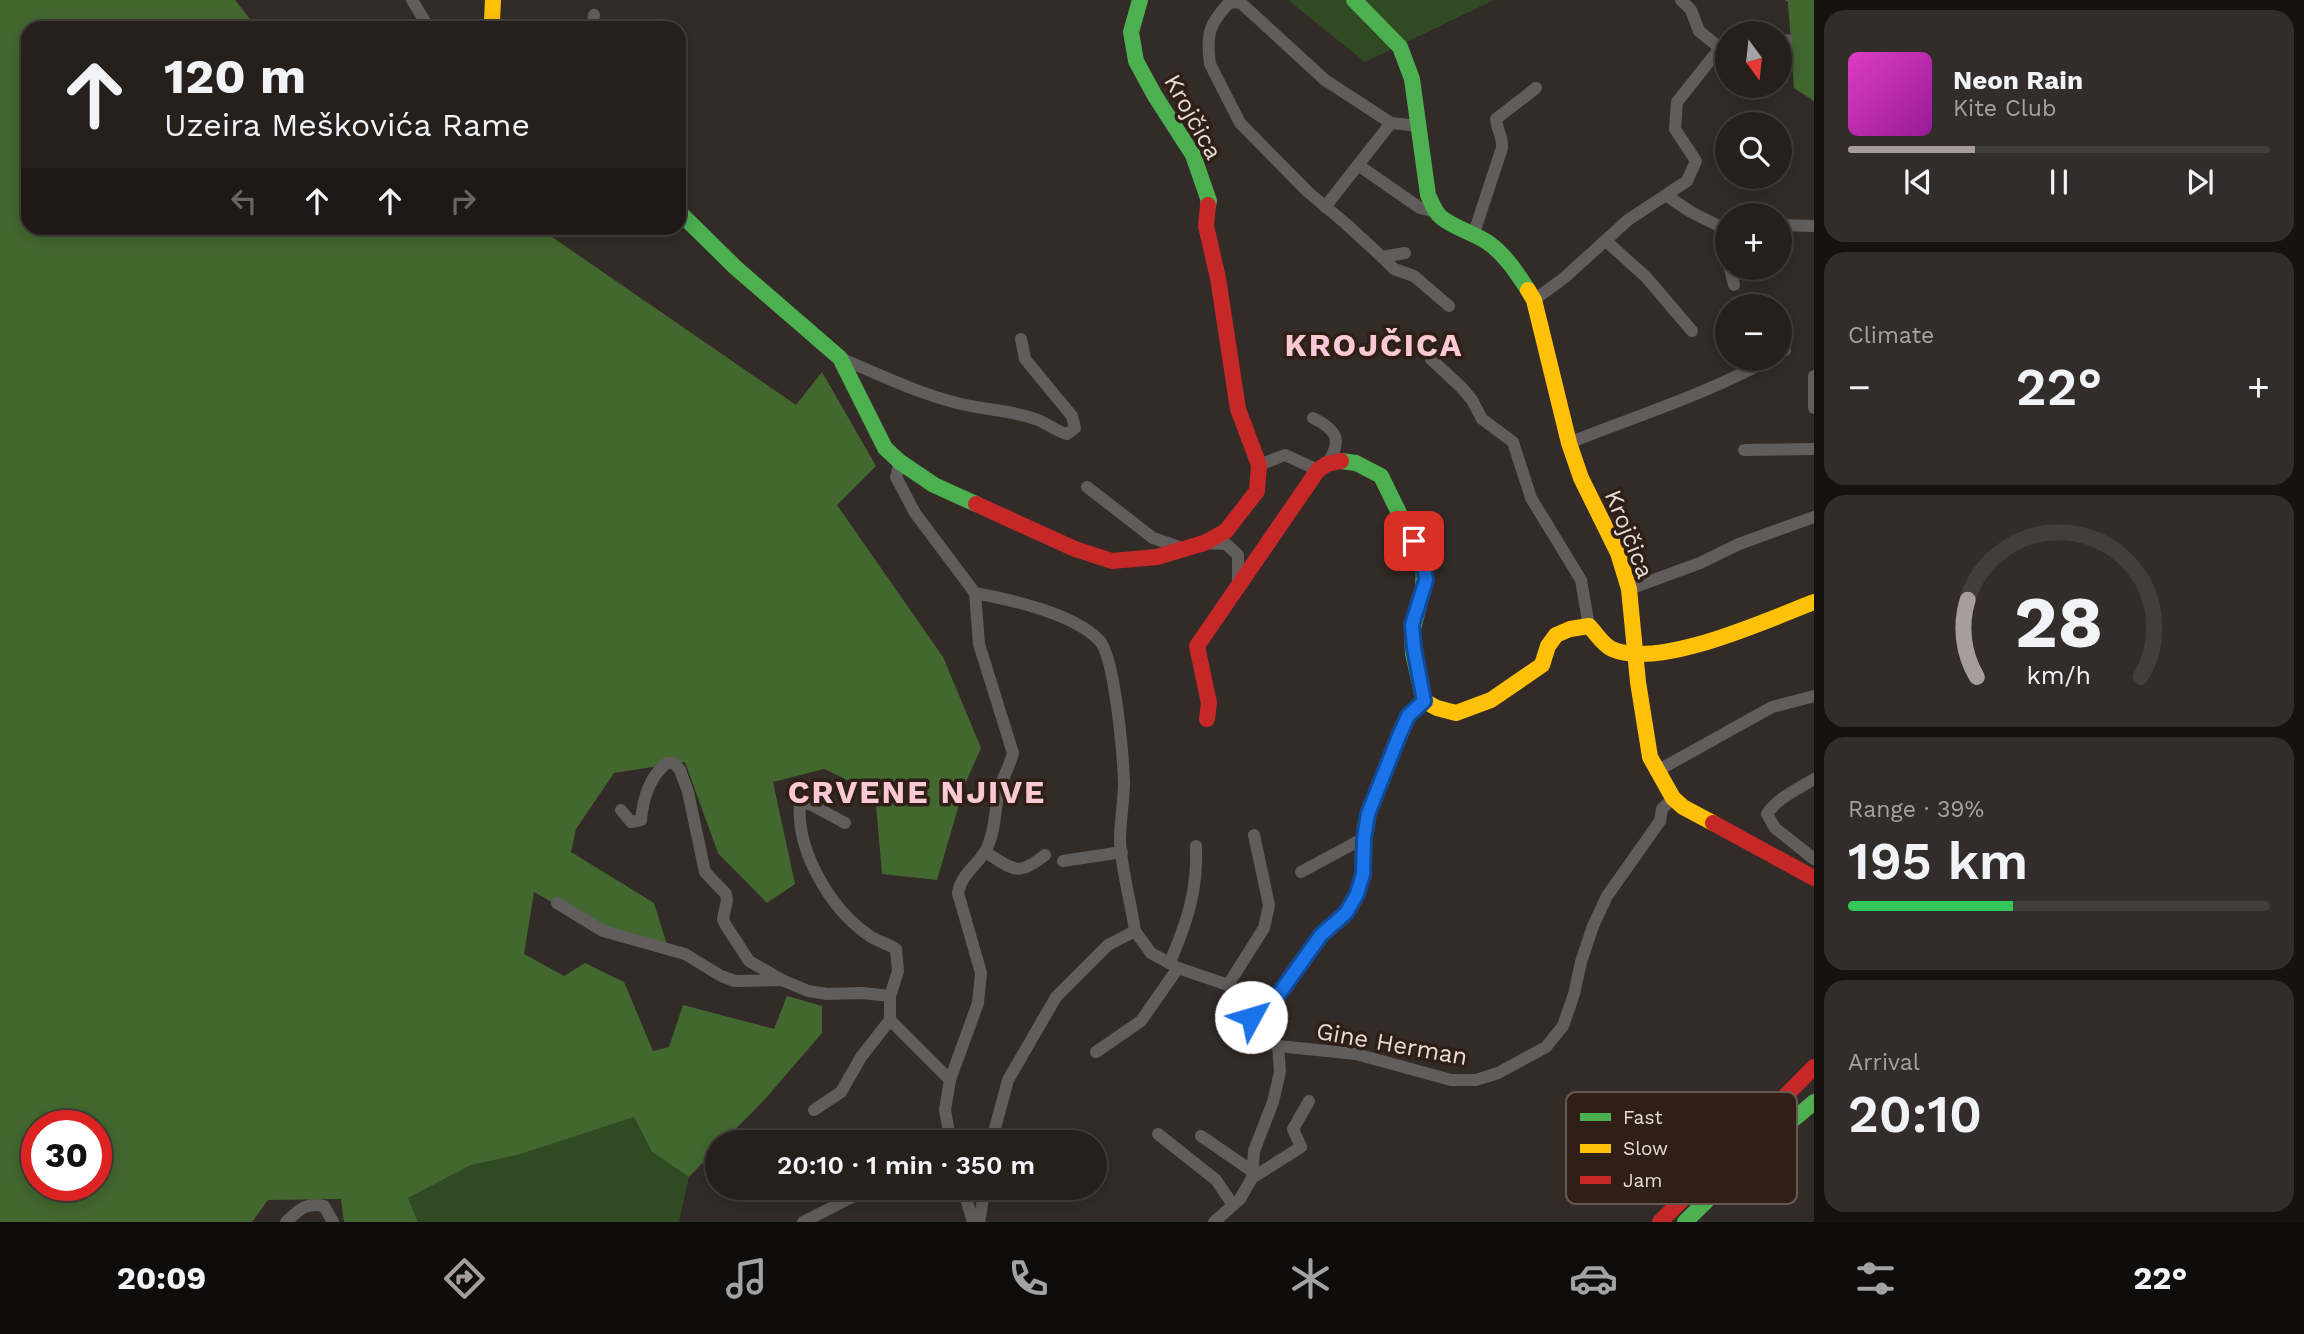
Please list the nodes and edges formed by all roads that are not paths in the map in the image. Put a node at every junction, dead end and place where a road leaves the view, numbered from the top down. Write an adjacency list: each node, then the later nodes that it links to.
1 (412, 0): 6 (street)
2 (493, 0): 7 (main road)
3 (1140, 0): 41 (main road, Krojčica)
4 (1354, 0): 12 (main road)
5 (1681, 0): 8 (street)
6 (425, 21)
7 (492, 21)
8 (1715, 42)
9 (1715, 59): 14 (street)
10 (1536, 88): 21 (street)
11 (1391, 123): 12 (street, Krojčica); 13 (street); 15 (street, Krojčica)
12 (1420, 126): 16 (main road)
13 (1358, 166): 15 (street); 16 (street)
14 (1667, 196): 18 (street); 22 (street)
15 (1325, 207): 24 (street, Krojčica)
16 (1436, 212): 21 (main road, Krojčica)
17 (686, 219): 31 (main road)
18 (1715, 223)
19 (1792, 225): 20 (street)
20 (1814, 226)
21 (1474, 233): 27 (main road, Krojčica)
22 (1606, 241): 27 (street); 29 (street)
23 (1405, 253): 24 (street)
24 (1382, 257): 28 (street, Krojčica)
25 (1733, 280): 26 (street)
26 (1734, 285)
27 (1534, 300): 37 (main road, Krojčica)
28 (1450, 306)
29 (1692, 331)
30 (1021, 339): 31 (street)
31 (840, 358): 40 (main road)
32 (1431, 359): 51 (street)
33 (1748, 371): 37 (street)
34 (1814, 376): 35 (street)
35 (1814, 408)
36 (1313, 418): 42 (street)
37 (1569, 443): 48 (main road, Krojčica)
38 (1813, 447): 39 (street)
39 (1744, 450)
40 (900, 463): 46 (main road); 49 (street)
41 (1259, 465): 42 (street); 45 (main road)
42 (1323, 467): 47 (main road); 54 (main road)
43 (1087, 487): 46 (street)
44 (1814, 517): 48 (street)
45 (1204, 543): 46 (main road); 47 (street)
46 (1185, 550)
47 (1238, 586): 55 (main road)
48 (1629, 589): 52 (main road, Krojčica)
49 (975, 593): 64 (street); 65 (street)
50 (1814, 602): 52 (main road)
51 (1589, 626): 52 (main road); 54 (main road)
52 (1636, 654): 56 (main road, Krojčica)
53 (1814, 696): 56 (street)
54 (1424, 701): 62 (street)
55 (1207, 719)
56 (1657, 771): 58 (main road, Krojčica)
57 (1814, 779): 67 (street)
58 (1673, 798): 70 (main road, Krojčica); 79 (street, Gine Herman)
59 (621, 810): 74 (street)
60 (845, 823): 76 (street)
61 (1254, 835): 75 (street)
62 (1364, 838): 69 (street); 77 (street)
63 (1196, 846): 73 (street)
64 (985, 852): 66 (street); 82 (street)
65 (1122, 852): 68 (street); 72 (street)
66 (1045, 855)
67 (1814, 859)
68 (1063, 861)
69 (1301, 872)
70 (1814, 878)
71 (557, 903): 74 (street)
72 (1135, 931): 73 (street); 89 (street)
73 (1174, 965): 75 (street); 80 (street)
74 (782, 980): 76 (street)
75 (1228, 985): 77 (street)
76 (890, 996): 78 (street)
77 (1251, 1017): 79 (street)
78 (890, 1020): 82 (street); 86 (street)
79 (1278, 1046): 92 (street, Gine Herman)
80 (1096, 1052)
81 (1814, 1067): 83 (main road)
82 (950, 1080): 88 (street)
83 (1789, 1092)
84 (1310, 1101): 92 (street, Gine Herman)
85 (1814, 1102): 87 (main road)
86 (814, 1110)
87 (1797, 1115)
88 (948, 1130)
89 (995, 1130)
90 (1157, 1134): 98 (street)
91 (1201, 1136): 92 (street)
92 (1252, 1174): 98 (street, Gine Herman)
93 (847, 1200): 101 (street)
94 (967, 1200): 102 (street)
95 (983, 1200): 103 (street)
96 (1678, 1204): 105 (main road)
97 (1703, 1204): 106 (main road)
98 (1233, 1205): 104 (street, Gine Herman)
99 (286, 1222): 100 (street)
100 (333, 1222)
101 (803, 1222)
102 (973, 1222)
103 (979, 1222)
104 (1213, 1222)
105 (1660, 1222)
106 (1685, 1222)

